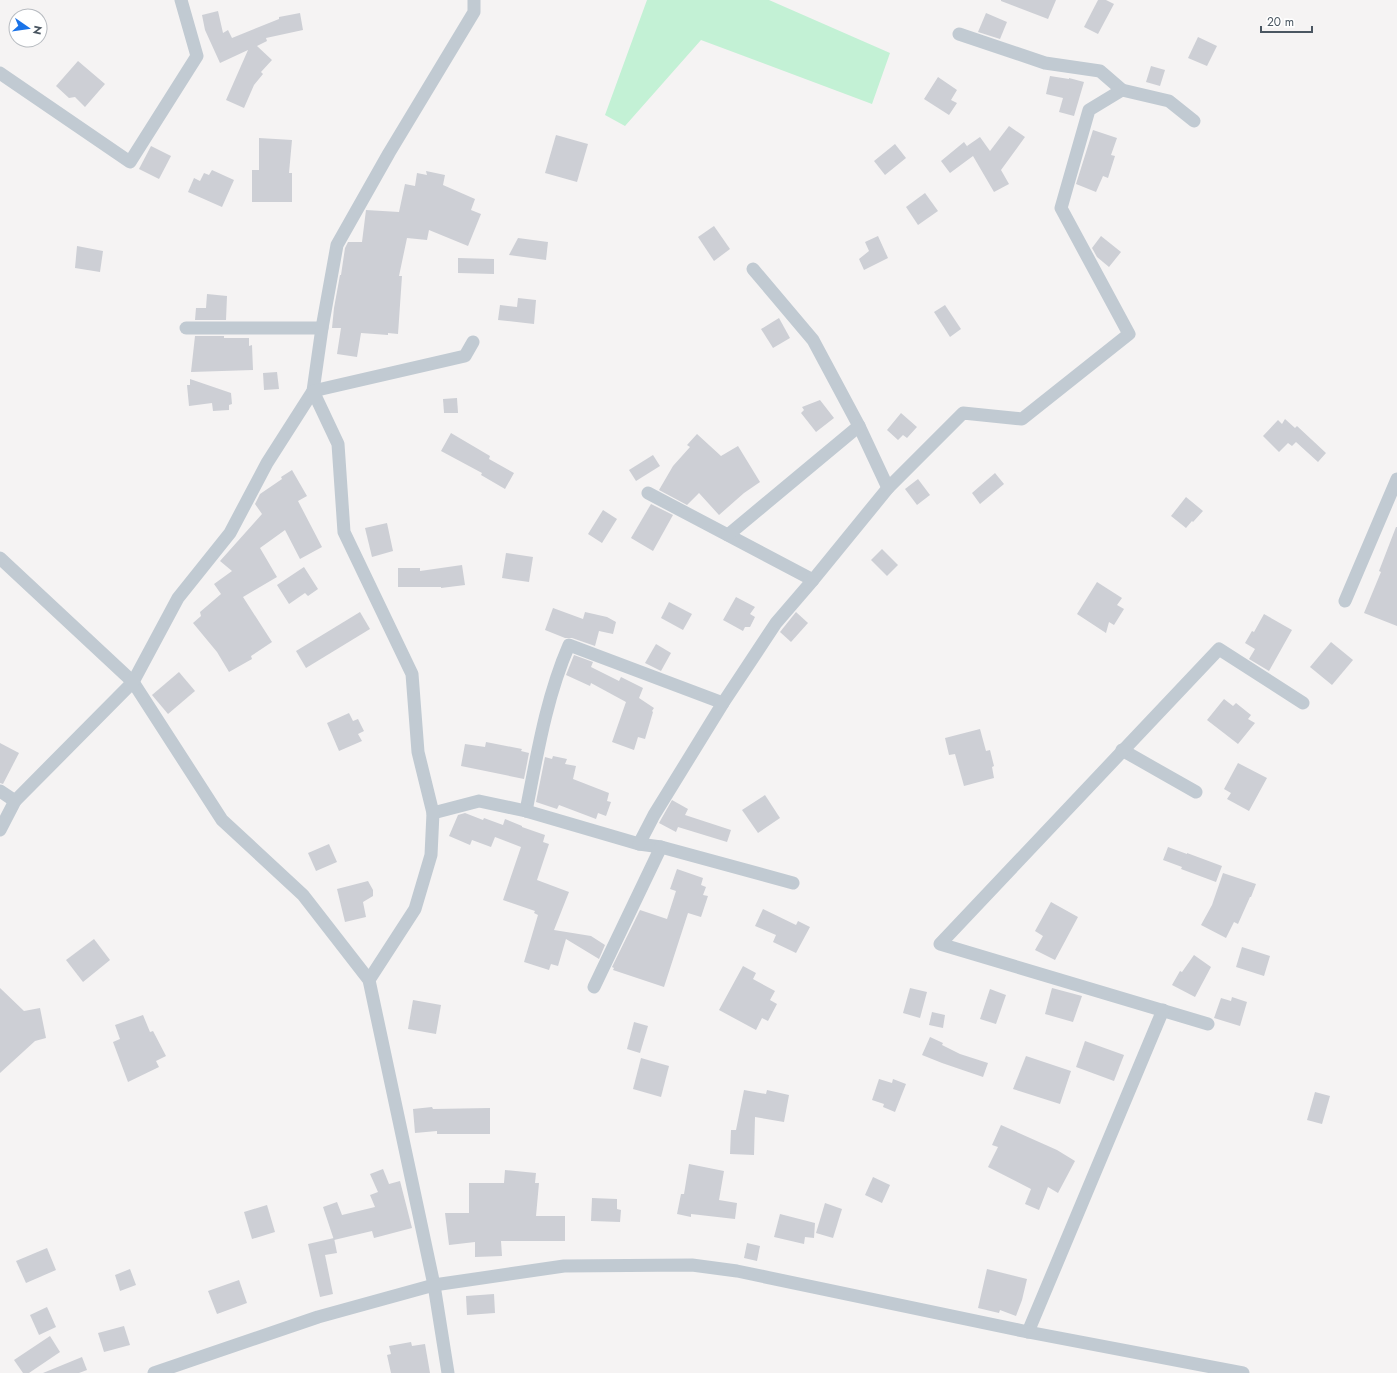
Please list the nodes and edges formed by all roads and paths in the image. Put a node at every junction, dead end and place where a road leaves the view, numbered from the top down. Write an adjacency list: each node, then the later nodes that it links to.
1 (181, 0): 4 (street)
2 (474, 0): 9 (street)
3 (959, 34): 5 (street)
4 (0, 73)
5 (1122, 90): 6 (street); 14 (street)
6 (1194, 121)
7 (753, 269): 12 (street)
8 (186, 328): 9 (street)
9 (322, 328): 11 (street)
10 (473, 342): 11 (street)
11 (313, 391): 20 (street); 28 (street)
12 (859, 426): 14 (street); 16 (street)
13 (1397, 479): 19 (street)
14 (888, 488): 18 (street)
15 (648, 492): 16 (street)
16 (728, 535): 18 (street)
17 (0, 558): 20 (street)
18 (813, 580): 21 (street)
19 (1345, 601)
20 (133, 682): 26 (street); 33 (street)
21 (723, 703): 27 (street); 30 (street)
22 (1303, 703): 23 (street)
23 (1122, 750): 25 (street); 35 (street)
24 (0, 791): 26 (street)
25 (1196, 792)
26 (15, 801): 29 (street)
27 (526, 811): 28 (street); 30 (street)
28 (433, 813): 33 (street)
29 (0, 830)
30 (639, 844): 31 (street)
31 (662, 847): 32 (street); 34 (street)
32 (793, 883)
33 (369, 980): 37 (street)
34 (594, 988)
35 (1163, 1010): 36 (street); 38 (street)
36 (1208, 1024)
37 (434, 1285): 38 (street); 40 (street); 41 (street)
38 (1028, 1332): 39 (street)
39 (1235, 1372)
40 (154, 1373)
41 (448, 1373)

